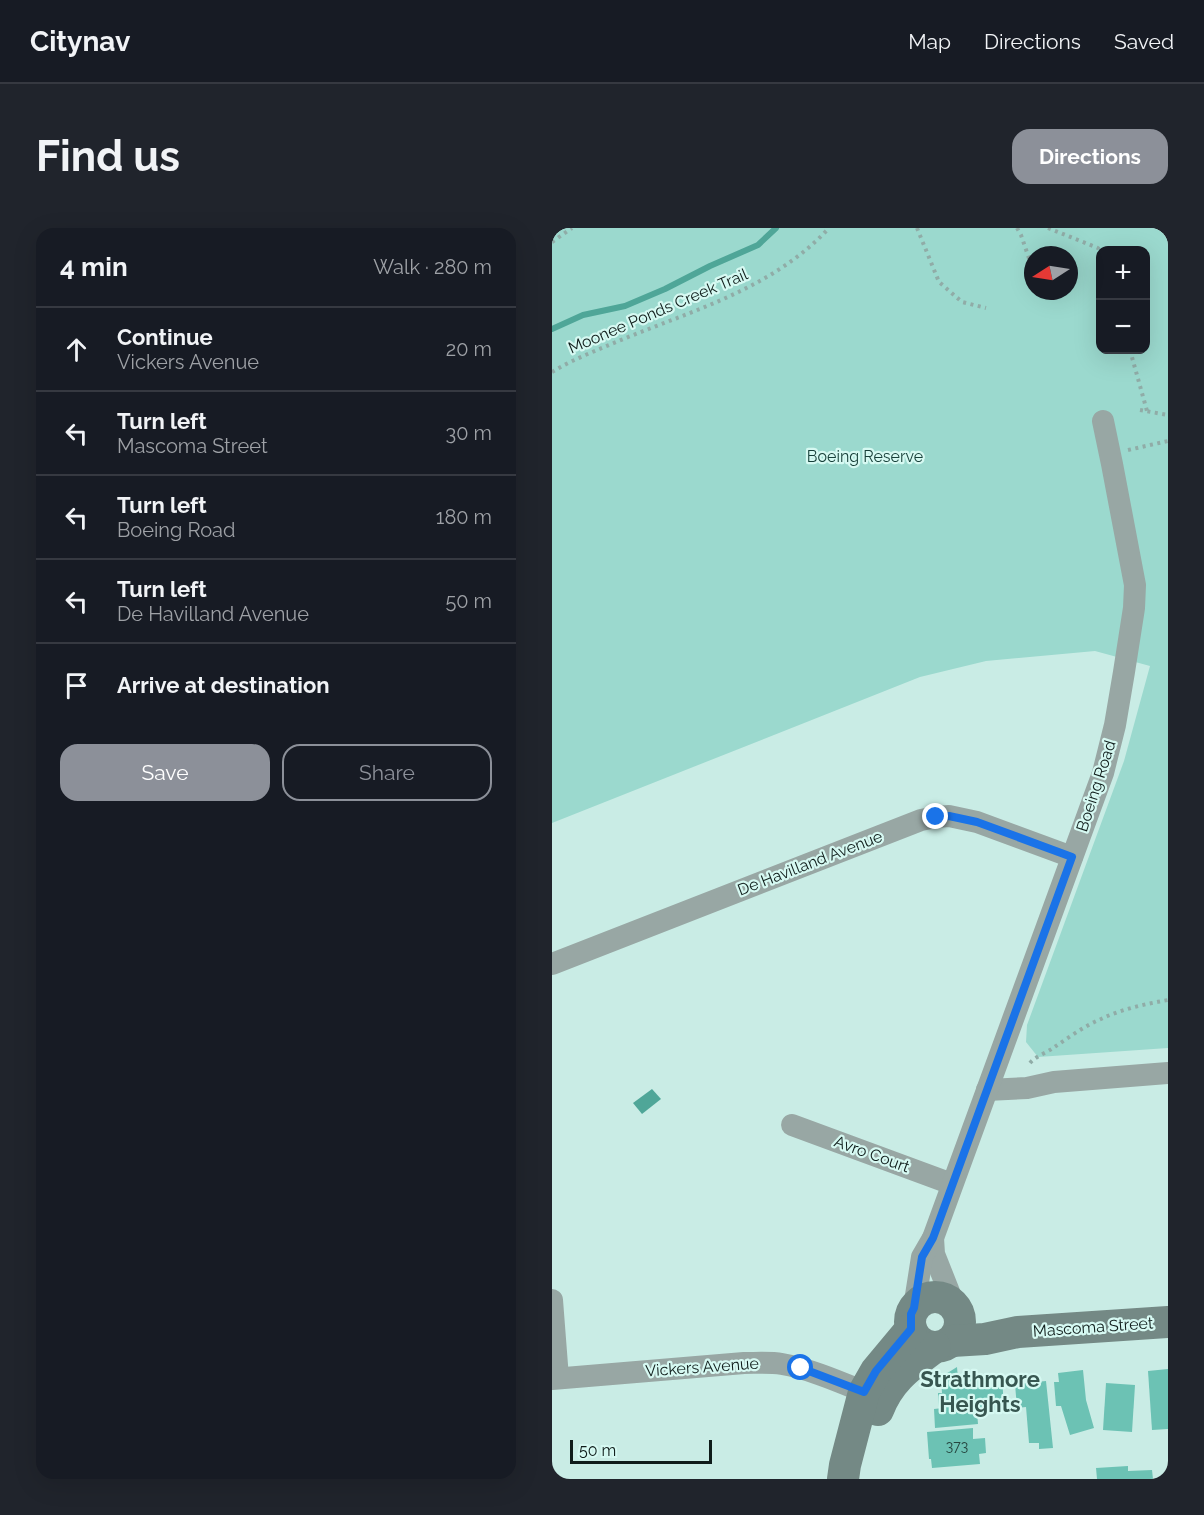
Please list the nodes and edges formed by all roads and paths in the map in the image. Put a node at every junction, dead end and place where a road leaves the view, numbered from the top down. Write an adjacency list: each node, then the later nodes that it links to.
1 (572, 228): 6 (path)
2 (829, 228): 11 (path, Moonee Ponds Creek Trail)
3 (917, 228): 9 (path)
4 (1017, 228): 7 (path)
5 (1048, 228): 8 (path)
6 (552, 242)
7 (1025, 246)
8 (1096, 247)
9 (986, 308)
10 (1131, 354): 13 (path)
11 (552, 372)
12 (1140, 410): 13 (path)
13 (1147, 411): 14 (path)
14 (1168, 415)
15 (1103, 421): 17 (street, Boeing Road)
16 (1168, 441): 17 (path)
17 (1110, 454): 18 (street, Boeing Road)
18 (1072, 857): 19 (street, De Havilland Avenue); 23 (street, Boeing Road)
19 (552, 964)
20 (1168, 1000): 21 (path)
21 (1030, 1063)
22 (1168, 1073): 23 (street)
23 (991, 1080): 25 (street, Boeing Road)
24 (792, 1125): 25 (street, Avro Court)
25 (952, 1184): 26 (street, Boeing Road)
26 (933, 1238): 28 (street, Boeing Road); 30 (street)
27 (552, 1300): 31 (street)
28 (913, 1318): 30 (main road); 30 (main road); 32 (main road)
29 (1168, 1322): 30 (main road, Mascoma Street)
30 (950, 1327): 32 (main road)
31 (555, 1378): 32 (street, Vickers Avenue)
32 (873, 1396): 33 (main road); 34 (main road)
33 (843, 1479)
34 (850, 1479)

